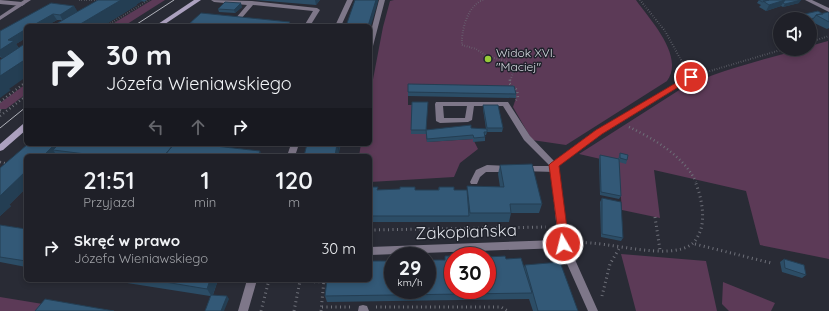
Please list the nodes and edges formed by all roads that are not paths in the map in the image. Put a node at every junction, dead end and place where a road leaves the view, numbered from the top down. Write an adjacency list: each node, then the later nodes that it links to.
1 (28, 0): 9 (street)
2 (198, 0): 13 (main road)
3 (214, 0): 8 (street)
4 (350, 0): 15 (street)
5 (382, 0): 16 (street)
6 (808, 0): 10 (street)
7 (0, 2): 9 (street)
8 (252, 3): 12 (street); 14 (street)
9 (22, 4): 11 (street)
10 (829, 10)
11 (0, 18)
12 (238, 19)
13 (161, 24)
14 (308, 24)
15 (339, 24)
16 (372, 38)
17 (691, 77): 21 (street)
18 (471, 104): 18 (street); 21 (street)
19 (24, 128): 20 (main road)
20 (0, 148)
21 (554, 167): 22 (street); 23 (street)
22 (474, 182)
23 (563, 244): 24 (street, Zakopiańska); 27 (street)
24 (372, 251)
25 (251, 282): 26 (street)
26 (243, 311)
27 (593, 311)

